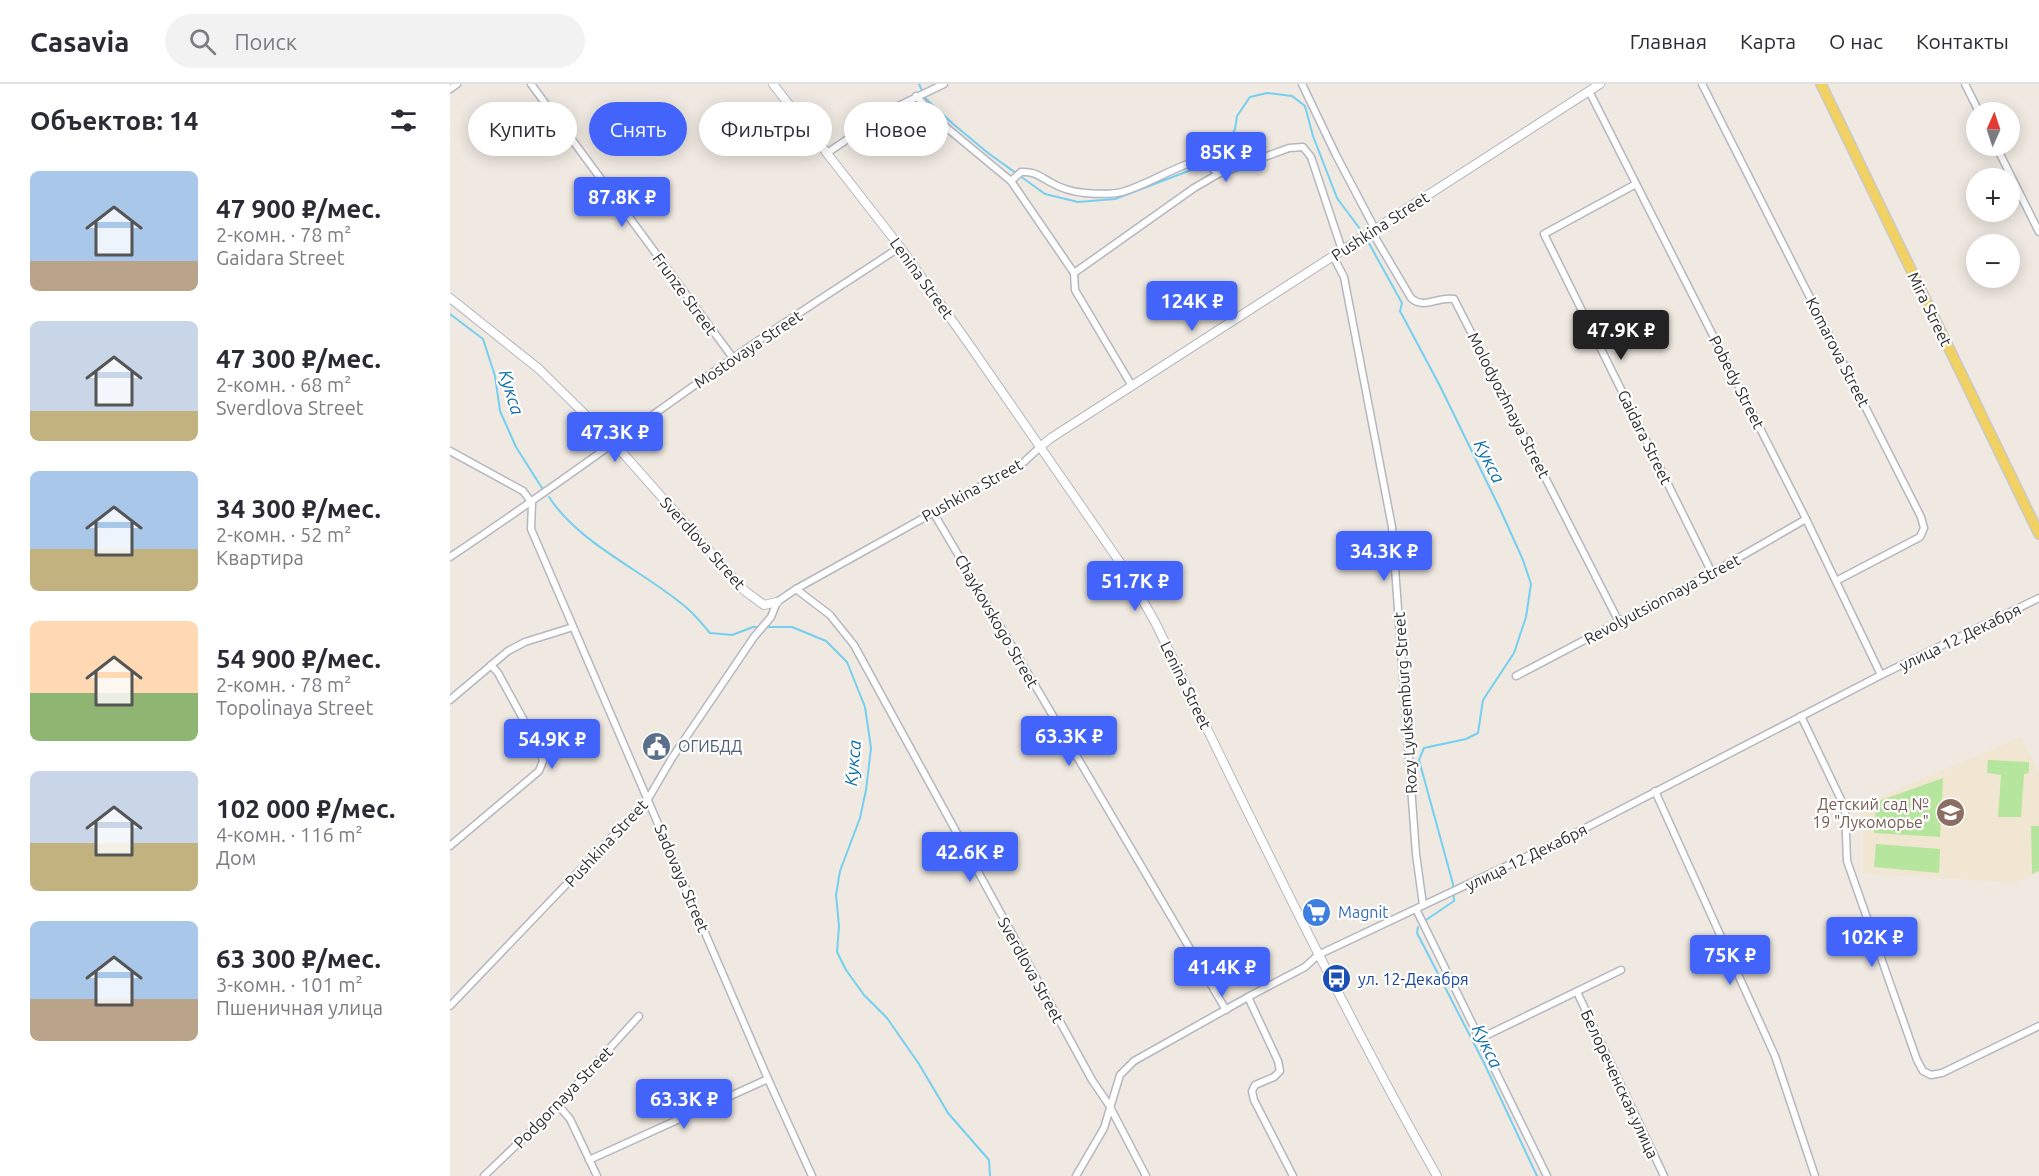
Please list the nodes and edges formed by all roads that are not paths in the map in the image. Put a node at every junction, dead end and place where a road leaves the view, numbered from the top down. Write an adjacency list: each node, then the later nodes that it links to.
1 (457, 84): 10 (street)
2 (531, 84): 28 (street, Frunze Street)
3 (773, 84): 13 (street, Lenina Street)
4 (942, 84): 12 (street)
5 (1302, 84): 22 (street)
6 (1600, 84): 11 (street, Pushkina Street)
7 (1702, 84): 39 (street, Komarova Street)
8 (1821, 84): 36 (main road, Mira Street)
9 (1965, 84): 14 (street)
10 (450, 89)
11 (1589, 91): 20 (street, Pobedy Street); 22 (street, Pushkina Street)
12 (918, 95): 15 (street); 19 (street)
13 (787, 102)
14 (1974, 102)
15 (832, 150)
16 (829, 156): 23 (street, Lenina Street)
17 (2001, 156): 21 (street)
18 (1218, 174): 19 (street); 24 (street); 26 (street)
19 (1016, 177): 26 (street)
20 (1636, 183): 35 (street, Pobedy Street); 38 (street, Gaidara Street)
21 (2039, 232)
22 (1369, 234): 24 (street, Pushkina Street); 43 (street, Molodyozhnaya Street)
23 (900, 247): 28 (street, Mostovaya Street); 31 (street, Lenina Street)
24 (1342, 250): 25 (street, Pushkina Street)
25 (1333, 256): 29 (street, Pushkina Street); 53 (street, Rozy Lyuksemburg Street)
26 (1074, 273): 29 (street)
27 (450, 298): 30 (street, Sverdlova Street)
28 (733, 358): 30 (street, Mostovaya Street)
29 (1132, 387): 31 (street, Pushkina Street)
30 (613, 442): 33 (street, Mostovaya Street); 42 (street, Sverdlova Street)
31 (1040, 447): 34 (street, Pushkina Street); 55 (street, Lenina Street)
32 (450, 451): 33 (street)
33 (532, 503): 37 (street, Mostovaya Street); 44 (street, Sadovaya Street)
34 (933, 512): 40 (street, Pushkina Street); 60 (street, Chaykovskogo Street)
35 (1806, 519): 38 (street, Revolyutsionnaya Street); 39 (street, Pobedy Street)
36 (2039, 534)
37 (450, 557)
38 (1712, 573): 43 (street, Revolyutsionnaya Street)
39 (1836, 581): 46 (street, Pobedy Street)
40 (796, 589): 42 (street, Pushkina Street); 66 (street, Sverdlova Street)
41 (2039, 598): 46 (street, улица 12 Декабря)
42 (777, 602): 51 (street, Pushkina Street)
43 (1619, 622): 47 (street, Revolyutsionnaya Street)
44 (573, 627): 45 (street); 51 (street, Sadovaya Street)
45 (491, 665): 48 (street); 52 (street)
46 (1881, 675): 49 (street, улица 12 Декабря)
47 (1516, 676)
48 (450, 700)
49 (1801, 716): 50 (street, улица 12 Декабря); 62 (street)
50 (1655, 791): 53 (street, улица 12 Декабря); 77 (street)
51 (648, 799): 59 (street, Pushkina Street); 64 (street, Sadovaya Street)
52 (450, 846)
53 (1423, 905): 54 (street, улица 12 Декабря)
54 (1416, 909): 55 (street, улица 12 Декабря); 63 (street)
55 (1318, 955): 58 (street, улица 12 Декабря); 74 (street, Lenina Street)
56 (1621, 970): 57 (street, Белореченская улица)
57 (1577, 992): 63 (street, Белореченская улица); 76 (street, Белореченская улица)
58 (1248, 997): 60 (street, улица 12 Декабря); 73 (street)
59 (450, 1006)
60 (1226, 1010): 66 (street, улица 12 Декабря)
61 (639, 1016): 65 (street, Podgornaya Street)
62 (2039, 1026)
63 (1481, 1038): 75 (street)
64 (768, 1078): 67 (street); 70 (street, Sadovaya Street)
65 (558, 1105): 67 (street); 68 (street, Podgornaya Street)
66 (1110, 1105): 71 (street, улица 12 Декабря); 72 (street, Sverdlova Street)
67 (590, 1160): 69 (street)
68 (484, 1176)
69 (597, 1176)
70 (812, 1176)
71 (1076, 1176)
72 (1146, 1176)
73 (1293, 1176)
74 (1437, 1176)
75 (1547, 1176)
76 (1664, 1176)
77 (1815, 1176)

